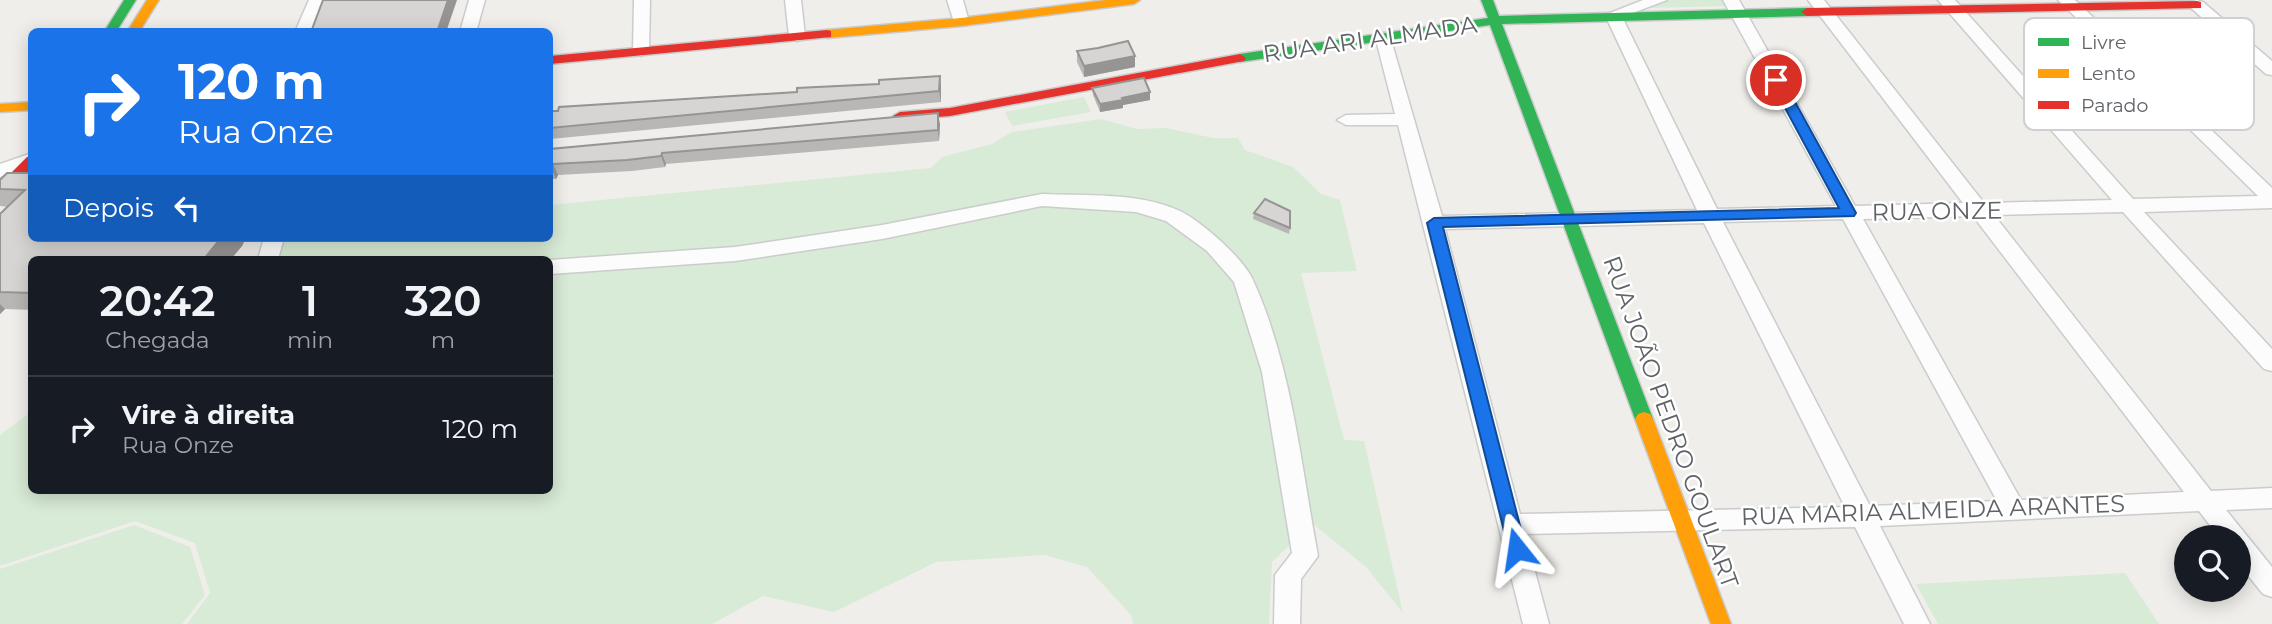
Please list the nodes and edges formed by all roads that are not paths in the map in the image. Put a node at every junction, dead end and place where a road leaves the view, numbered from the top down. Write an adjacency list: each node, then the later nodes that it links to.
1 (130, 0): 22 (street)
2 (153, 0): 23 (street)
3 (317, 0): 24 (street)
4 (477, 0): 25 (street)
5 (642, 0): 28 (street)
6 (793, 0): 26 (street)
7 (955, 0): 21 (street)
8 (1134, 0): 11 (street)
9 (1487, 0): 20 (street, RUA JOÃO PEDRO GOULART)
10 (1658, 0): 17 (street)
11 (1114, 1): 21 (street)
12 (2194, 3): 13 (street, RUA ARI ALMADA); 19 (street)
13 (2071, 5): 14 (street, RUA ARI ALMADA); 18 (street)
14 (1951, 6): 16 (street, RUA ARI ALMADA); 32 (street)
15 (1736, 7): 16 (street, RUA ARI ALMADA); 17 (street, RUA ARI ALMADA); 46 (street)
16 (1822, 7): 45 (street)
17 (1613, 15): 20 (street, RUA ARI ALMADA); 47 (street)
18 (2084, 18)
19 (2211, 18)
20 (1497, 20): 27 (street, RUA ARI ALMADA); 48 (street, RUA JOÃO PEDRO GOULART)
21 (961, 22): 26 (street)
22 (112, 28)
23 (136, 28)
24 (305, 28)
25 (469, 28)
26 (797, 36): 28 (street)
27 (1384, 36): 35 (street, RUA ARI ALMADA); 36 (street)
28 (641, 51): 30 (street)
29 (2254, 55): 31 (street)
30 (553, 60)
31 (2272, 70)
32 (2024, 89)
33 (28, 106): 34 (street)
34 (0, 108)
35 (881, 118)
36 (1406, 119): 37 (street); 49 (street)
37 (1346, 120)
38 (2060, 130): 44 (street)
39 (2200, 130): 43 (street)
40 (28, 155): 41 (street)
41 (10, 173): 42 (street)
42 (0, 192)
43 (2272, 200): 44 (street, RUA ONZE)
44 (2127, 206): 45 (street, RUA ONZE); 51 (street)
45 (1979, 210): 46 (street, RUA ONZE); 53 (street)
46 (1849, 213): 47 (street, RUA ONZE); 54 (street)
47 (1710, 216): 48 (street, RUA ONZE); 55 (street)
48 (1572, 219): 49 (street, RUA ONZE); 56 (street, RUA JOÃO PEDRO GOULART)
49 (1434, 223): 57 (street)
50 (553, 267): 61 (street)
51 (2272, 363)
52 (2272, 498): 53 (street, RUA MARIA ALMEIDA ARANTES)
53 (2203, 500): 54 (street, RUA MARIA ALMEIDA ARANTES); 58 (street)
54 (2014, 509): 55 (street, RUA MARIA ALMEIDA ARANTES)
55 (1861, 517): 56 (street, RUA MARIA ALMEIDA ARANTES); 64 (street)
56 (1683, 518): 57 (street, RUA MARIA ALMEIDA ARANTES); 63 (street, RUA JOÃO PEDRO GOULART)
57 (1510, 524): 62 (street)
58 (2223, 525)
59 (2251, 560): 60 (street)
60 (2272, 586)
61 (1287, 624)
62 (1536, 624)
63 (1721, 624)
64 (1917, 624)

